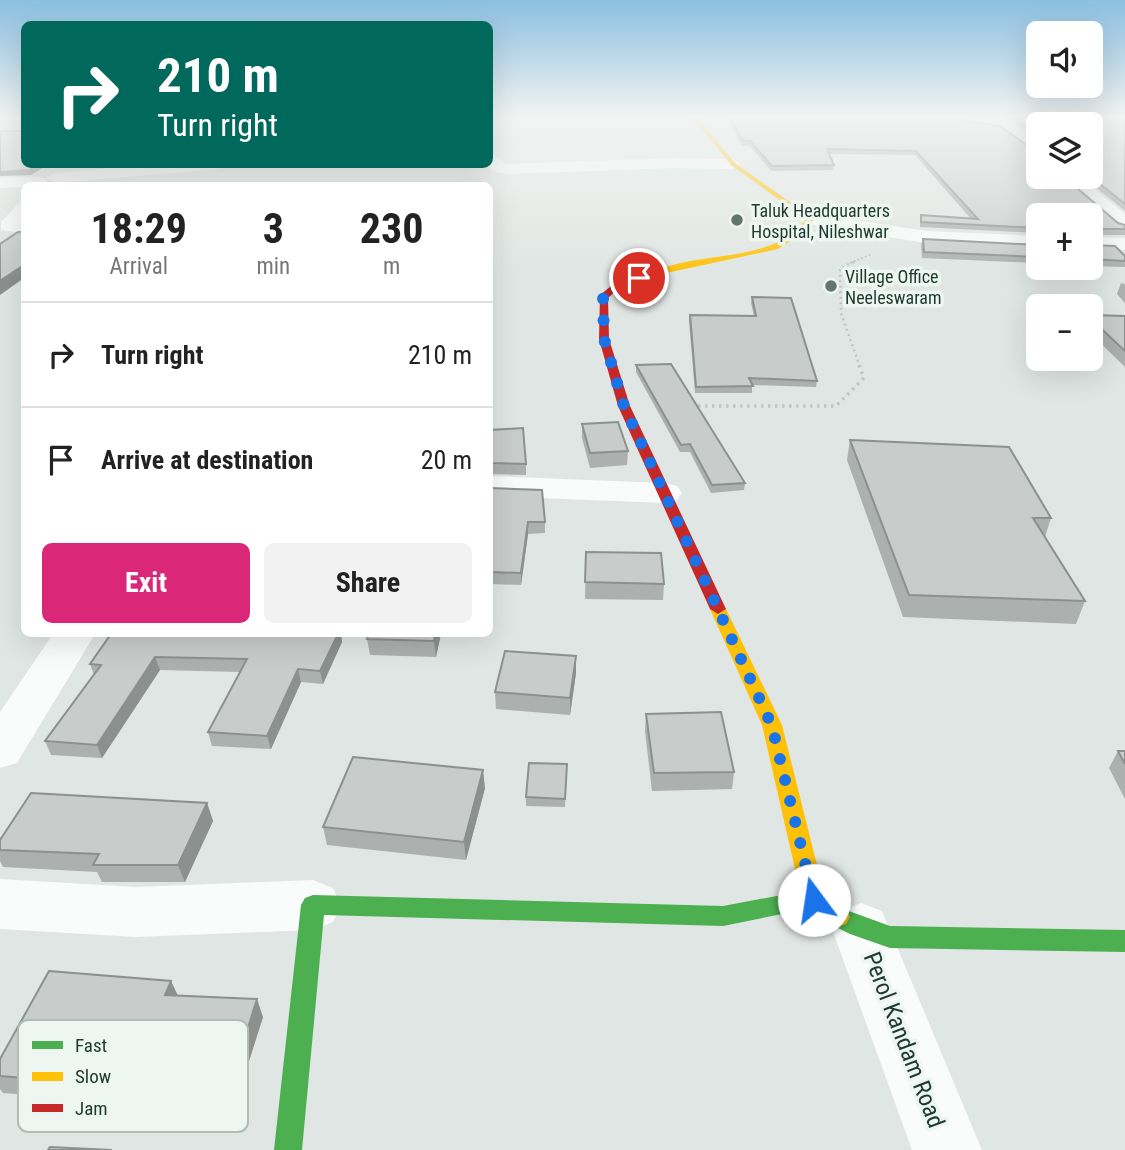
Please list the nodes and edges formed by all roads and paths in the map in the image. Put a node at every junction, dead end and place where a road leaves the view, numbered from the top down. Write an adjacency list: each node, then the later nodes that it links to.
1 (61, 171): 4 (street)
2 (154, 171): 4 (street)
3 (742, 171): 9 (main road)
4 (43, 182)
5 (0, 183): 6 (street)
6 (21, 183)
7 (1084, 189): 10 (street)
8 (21, 211): 11 (street)
9 (810, 219): 12 (street); 16 (main road)
10 (1125, 223)
11 (21, 227)
12 (926, 237): 13 (street); 16 (path)
13 (1026, 241)
14 (1103, 243): 15 (street)
15 (1125, 244)
16 (624, 406): 18 (main road)
17 (493, 486): 18 (street)
18 (665, 494): 23 (main road)
19 (72, 637): 20 (street)
20 (0, 750)
21 (0, 904): 22 (street)
22 (313, 905): 23 (main road); 25 (main road)
23 (838, 914): 24 (main road); 26 (street, Perol Kandam Road)
24 (1125, 942)
25 (288, 1150)
26 (947, 1150)

